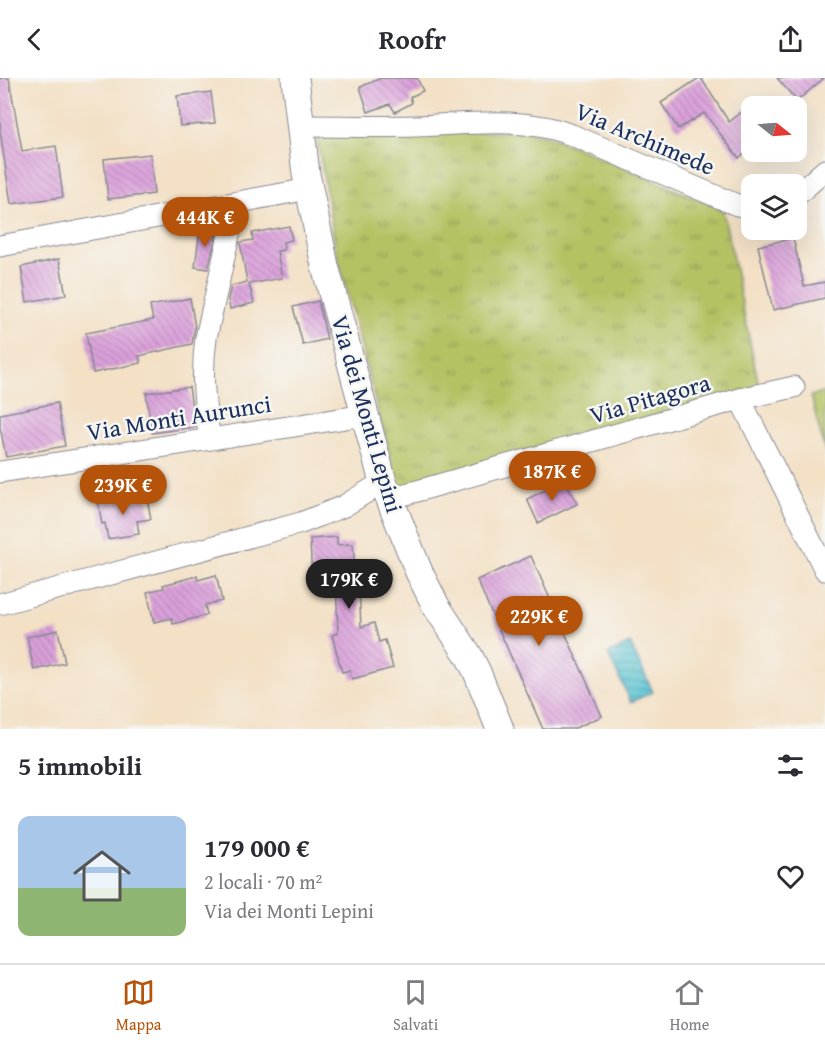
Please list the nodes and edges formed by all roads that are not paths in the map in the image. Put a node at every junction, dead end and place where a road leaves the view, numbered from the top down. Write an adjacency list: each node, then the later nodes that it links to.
1 (295, 78): 2 (street, Via dei Monti Lepini)
2 (301, 126): 5 (street, Via dei Monti Lepini); 7 (street, Via Archimede)
3 (825, 170): 4 (street)
4 (807, 186)
5 (309, 189): 6 (street); 11 (street, Via dei Monti Lepini)
6 (236, 203): 8 (street); 12 (street)
7 (741, 205)
8 (0, 246)
9 (794, 387): 10 (street)
10 (740, 399): 14 (street, Via Pitagora); 15 (street, Via Pitagora)
11 (365, 415): 12 (street, Via Monti Aurunci); 14 (street, Via dei Monti Lepini)
12 (210, 439): 13 (street, Via Monti Aurunci)
13 (0, 472)
14 (386, 490): 16 (street, Via Pitagora); 17 (street, Via dei Monti Lepini)
15 (825, 570)
16 (0, 604)
17 (500, 729)

